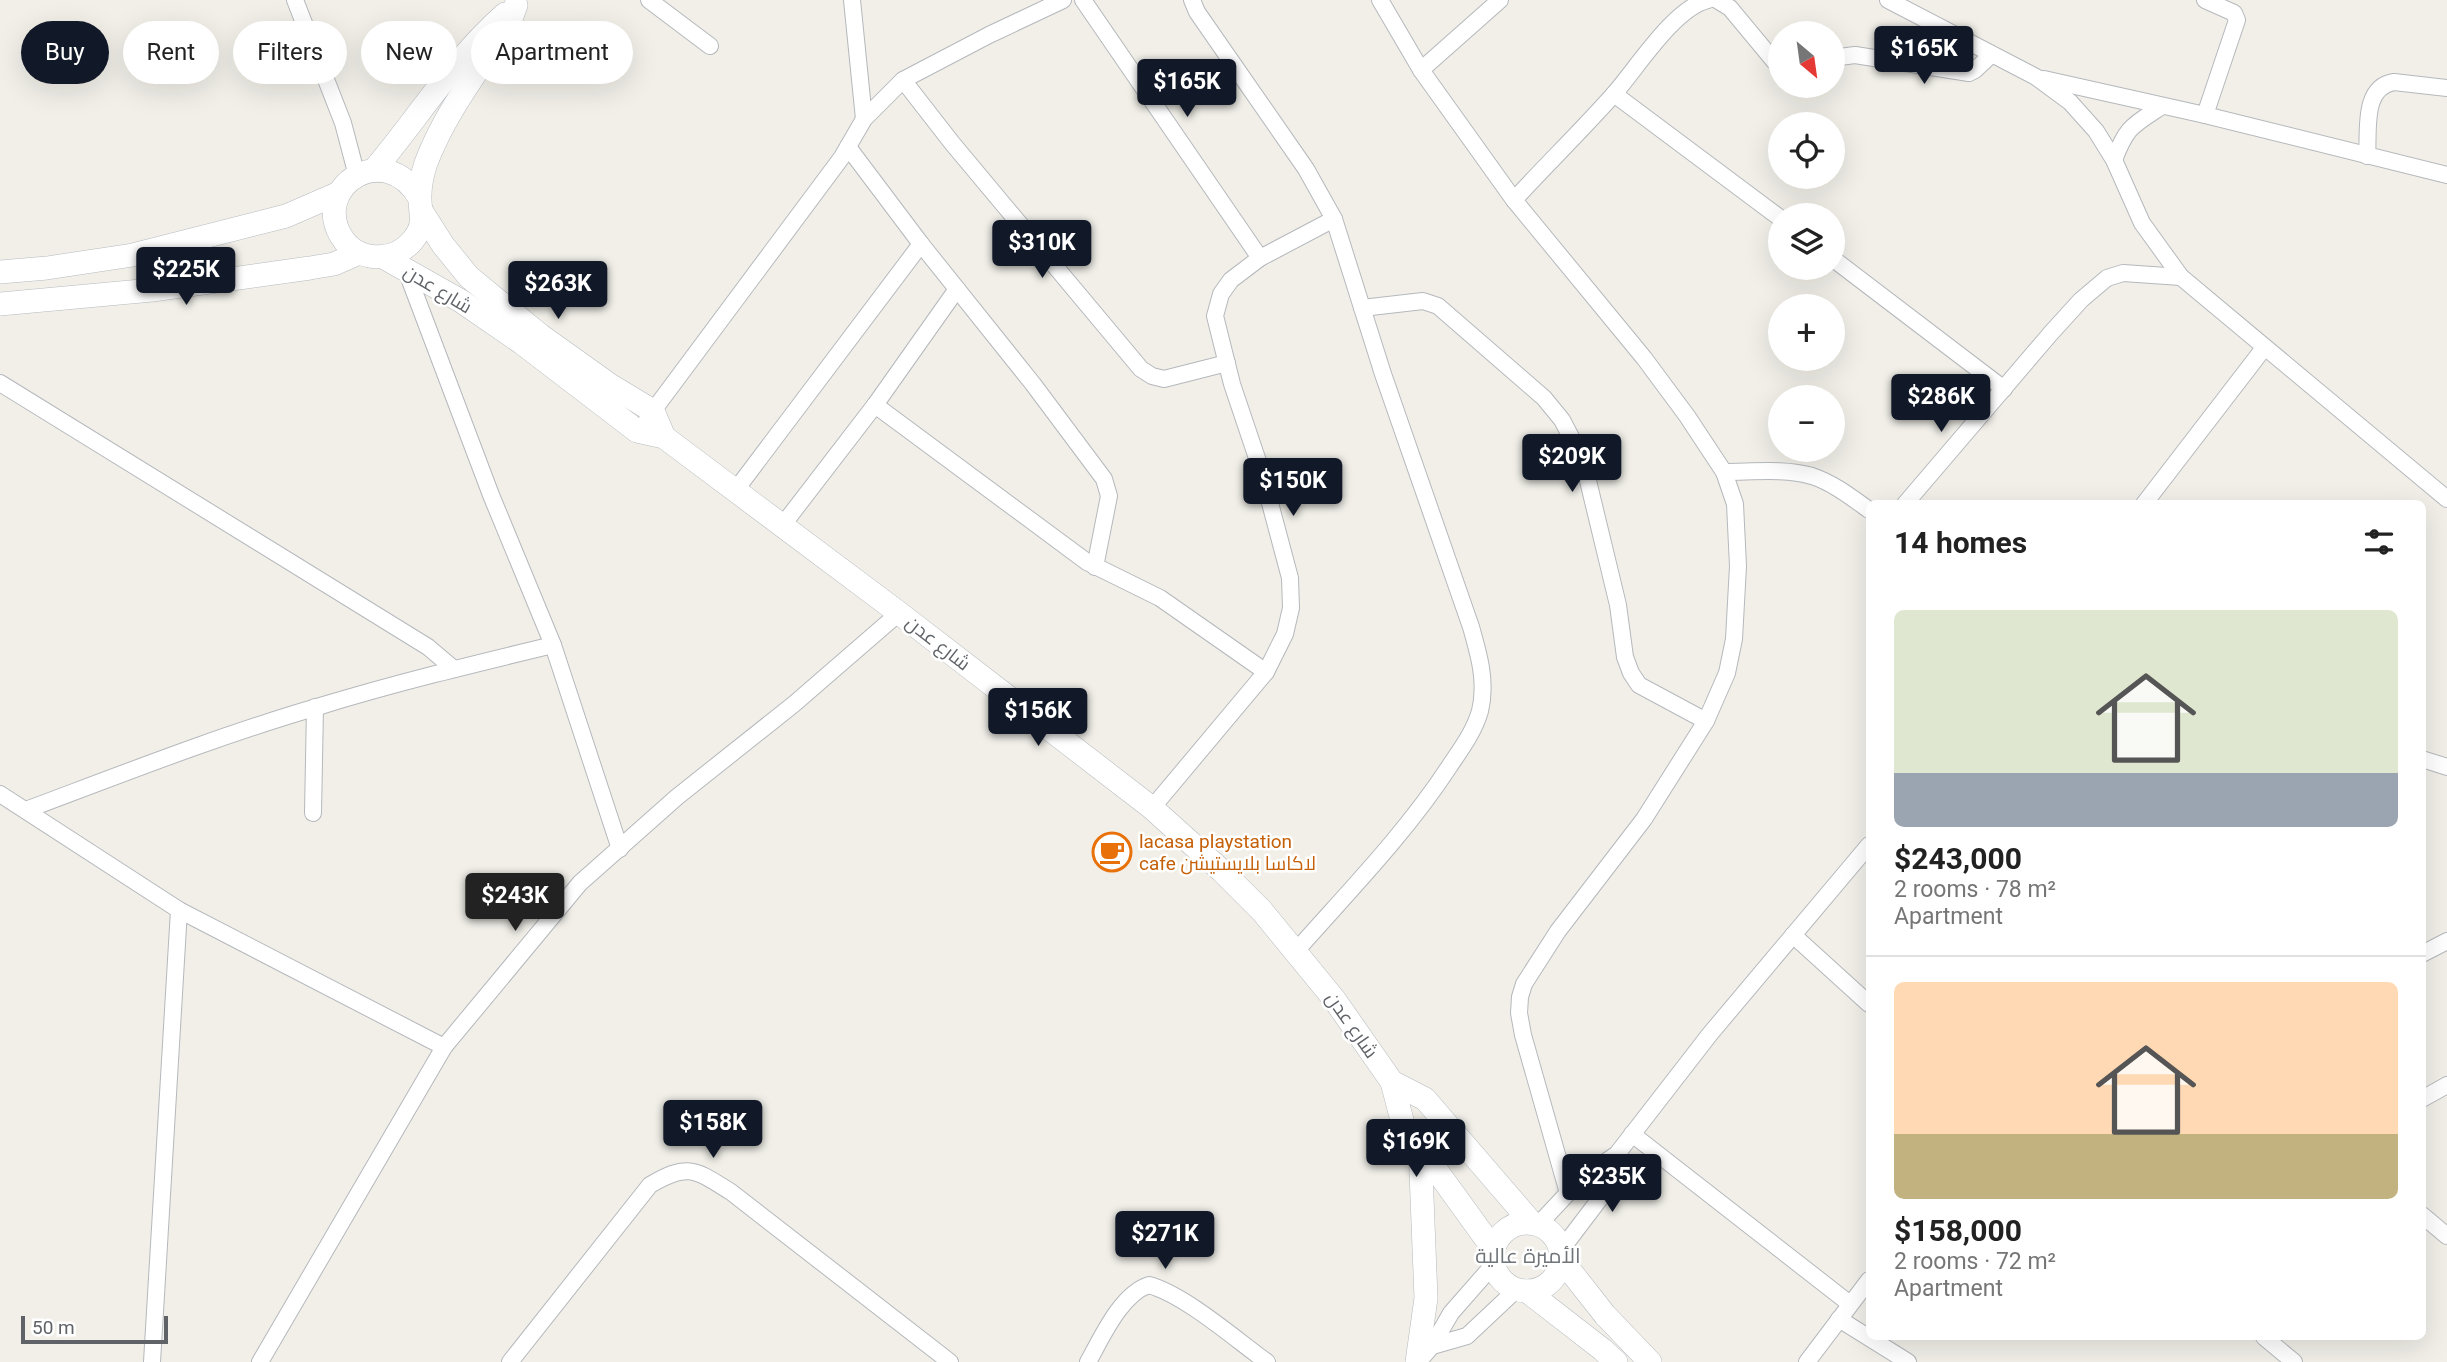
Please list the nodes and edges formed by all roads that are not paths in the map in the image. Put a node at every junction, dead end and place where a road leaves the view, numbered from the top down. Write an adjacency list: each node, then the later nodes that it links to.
1 (295, 0): 29 (street)
2 (649, 0): 14 (street)
3 (852, 0): 25 (street)
4 (1063, 0): 20 (street)
5 (1083, 0): 39 (street)
6 (1192, 0): 35 (street)
7 (1380, 0): 18 (street)
8 (1500, 0): 18 (street)
9 (1708, 0): 22 (street)
10 (1717, 0): 15 (street)
11 (1888, 0): 16 (street)
12 (2205, 0): 24 (street)
13 (518, 2): 29 (street); 33 (street)
14 (710, 46)
15 (1768, 54)
16 (1991, 55): 17 (street); 19 (street)
17 (1845, 56)
18 (1421, 70): 32 (street)
19 (2036, 77): 23 (street); 28 (street)
20 (903, 80): 25 (street); 48 (street)
21 (2447, 88): 27 (street)
22 (1614, 94): 32 (street); 34 (street)
23 (2162, 106): 24 (street); 28 (street)
24 (2205, 115): 27 (street)
25 (864, 119): 26 (street)
26 (848, 147): 36 (street); 52 (street)
27 (2367, 156): 30 (street)
28 (2114, 160): 43 (street)
29 (365, 173): 31 (street); 33 (street)
30 (2447, 175)
31 (339, 194): 37 (street); 42 (street)
32 (1514, 200): 55 (street)
33 (421, 205): 38 (street); 52 (street, شارع عدن)
34 (1768, 209)
35 (1334, 219): 39 (street); 46 (street)
36 (921, 244): 44 (street); 56 (street)
37 (359, 253): 38 (street); 45 (street)
38 (383, 257): 41 (street, شارع عدن)
39 (1260, 258): 48 (street)
40 (1845, 268): 50 (street)
41 (406, 270): 53 (street, شارع عدن); 64 (street)
42 (0, 272)
43 (2181, 277): 47 (street); 50 (street)
44 (957, 289): 51 (street); 62 (street)
45 (0, 304)
46 (1362, 308): 68 (street); 80 (street)
47 (2264, 348): 57 (street); 59 (street)
48 (1227, 363): 66 (street)
49 (0, 383): 65 (street)
50 (2004, 389): 58 (street)
51 (874, 405): 61 (street); 62 (street)
52 (653, 411): 53 (street); 54 (street, شارع عدن)
53 (637, 431): 54 (street, شارع عدن)
54 (664, 437): 56 (street, شارع عدن)
55 (1724, 472): 60 (street); 68 (street)
56 (735, 491): 61 (street, شارع عدن)
57 (2447, 499)
58 (1908, 500)
59 (2147, 500)
60 (1866, 508)
61 (782, 526): 63 (street, شارع عدن)
62 (1095, 567): 66 (street)
63 (899, 613): 72 (street, شارع عدن); 75 (street)
64 (553, 645): 65 (street); 75 (street)
65 (454, 669): 67 (street)
66 (1266, 672): 72 (street)
67 (315, 707): 73 (street); 74 (street)
68 (1706, 721): 90 (street)
69 (2426, 760): 70 (street)
70 (2447, 766)
71 (0, 794): 73 (street)
72 (1152, 808): 80 (street, شارع عدن)
73 (26, 810): 77 (street)
74 (313, 813)
75 (620, 849): 83 (street)
76 (1866, 849): 78 (street)
77 (179, 910): 83 (street); 104 (street)
78 (1793, 935): 82 (street); 87 (street)
79 (2447, 941): 81 (street)
80 (1296, 951): 84 (street, شارع عدن)
81 (2426, 952)
82 (1866, 1001)
83 (444, 1047): 105 (street)
84 (1392, 1082): 88 (street, شارع عدن); 92 (street, شارع عدن)
85 (2447, 1085): 86 (street)
86 (2426, 1097)
87 (1632, 1134): 89 (street); 98 (street)
88 (1420, 1147): 95 (street, شارع عدن); 103 (street)
89 (1616, 1154): 90 (street); 94 (street)
90 (1568, 1193): 92 (street)
91 (2426, 1218): 93 (street)
92 (1535, 1223): 94 (street); 95 (street)
93 (2447, 1236)
94 (1561, 1254): 97 (street); 111 (street)
95 (1494, 1257): 97 (street); 103 (street)
96 (1866, 1284): 98 (street)
97 (1522, 1290): 103 (street); 110 (street)
98 (1850, 1304): 99 (street)
99 (1839, 1319): 100 (street); 112 (street)
100 (1866, 1336)
101 (1873, 1340): 113 (street)
102 (2268, 1340): 114 (street)
103 (1422, 1357)
104 (152, 1362)
105 (260, 1362)
106 (510, 1362): 107 (street)
107 (950, 1362)
108 (1088, 1362): 109 (street)
109 (1268, 1362)
110 (1616, 1362)
111 (1650, 1362)
112 (1807, 1362)
113 (1908, 1362)
114 (2294, 1362)

